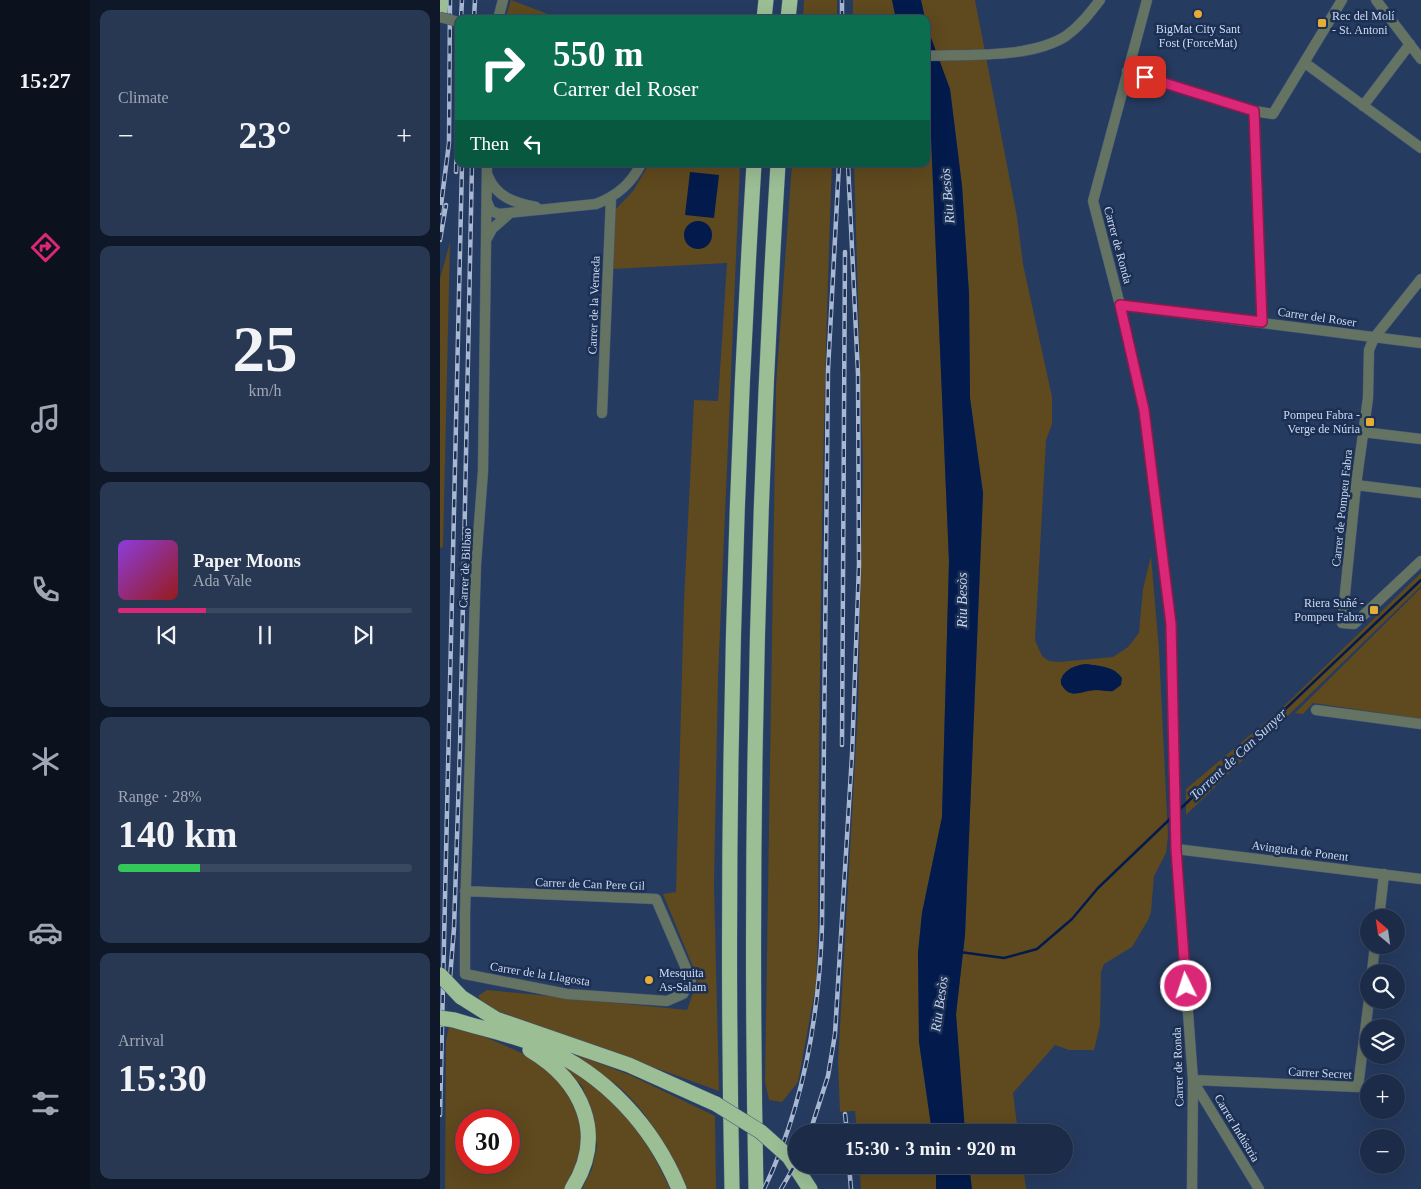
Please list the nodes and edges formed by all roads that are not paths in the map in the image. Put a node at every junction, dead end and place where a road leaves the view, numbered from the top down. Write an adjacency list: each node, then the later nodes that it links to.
1 (441, 0): 9 (highway)
2 (502, 0): 10 (street)
3 (766, 0): 11 (highway)
4 (790, 0): 12 (highway)
5 (1100, 0): 16 (street)
6 (1147, 0): 19 (street, Carrer de Ronda)
7 (1342, 0): 18 (street)
8 (1376, 0): 15 (street)
9 (440, 11)
10 (499, 15)
11 (764, 15)
12 (788, 15)
13 (440, 17): 14 (street, bridge)
14 (455, 21)
15 (1410, 44): 17 (street); 20 (street)
16 (930, 56)
17 (1421, 59)
18 (1305, 63): 20 (street); 21 (street)
19 (1127, 72): 21 (street); 34 (street, Carrer de Ronda)
20 (1363, 106): 22 (street)
21 (1254, 111): 35 (street)
22 (1421, 148)
23 (639, 167): 27 (street)
24 (754, 167): 61 (highway)
25 (778, 167): 62 (highway)
26 (487, 168): 28 (street); 29 (street, Carrer de Bilbao)
27 (611, 198): 30 (street); 38 (street, Carrer de la Verneda)
28 (510, 200): 29 (street); 30 (street)
29 (487, 206): 31 (street); 32 (street, Carrer de Bilbao)
30 (541, 209): 31 (street)
31 (513, 213): 32 (street)
32 (485, 246): 49 (street, Carrer de Bilbao)
33 (1421, 279): 36 (street)
34 (1120, 305): 35 (street, Carrer del Roser); 46 (street, Carrer de Ronda)
35 (1262, 322): 36 (street, Carrer del Roser)
36 (1374, 338): 37 (street, Carrer del Roser); 39 (street, Carrer de Pompeu Fabra)
37 (1421, 342)
38 (602, 413)
39 (1363, 432): 40 (street); 41 (street, Carrer de Pompeu Fabra)
40 (1421, 439)
41 (1356, 485): 42 (street); 43 (street, Carrer de Pompeu Fabra)
42 (1421, 493)
43 (1421, 561)
44 (1316, 710): 45 (street)
45 (1421, 724)
46 (1176, 849): 47 (street, Avinguda de Ponent); 58 (street, Carrer de Ronda)
47 (1384, 874): 48 (street, Avinguda de Ponent); 50 (street)
48 (1421, 879)
49 (465, 891): 51 (street, Carrer de Bilbao); 53 (street, Carrer de Can Pere Gil)
50 (1380, 909)
51 (465, 974): 53 (street, Carrer de la Llagosta)
52 (440, 975): 56 (highway, bridge)
53 (691, 980)
54 (1368, 1009): 58 (street, Carrer Secret)
55 (447, 1019): 56 (highway); 57 (highway)
56 (523, 1029): 63 (highway, bridge)
57 (488, 1030): 59 (highway); 60 (highway)
58 (1193, 1080): 64 (street, Carrer de Ronda); 65 (street, Carrer Indústria)
59 (572, 1189)
60 (679, 1189)
61 (732, 1189)
62 (756, 1189)
63 (810, 1189)
64 (1192, 1189)
65 (1259, 1189)

